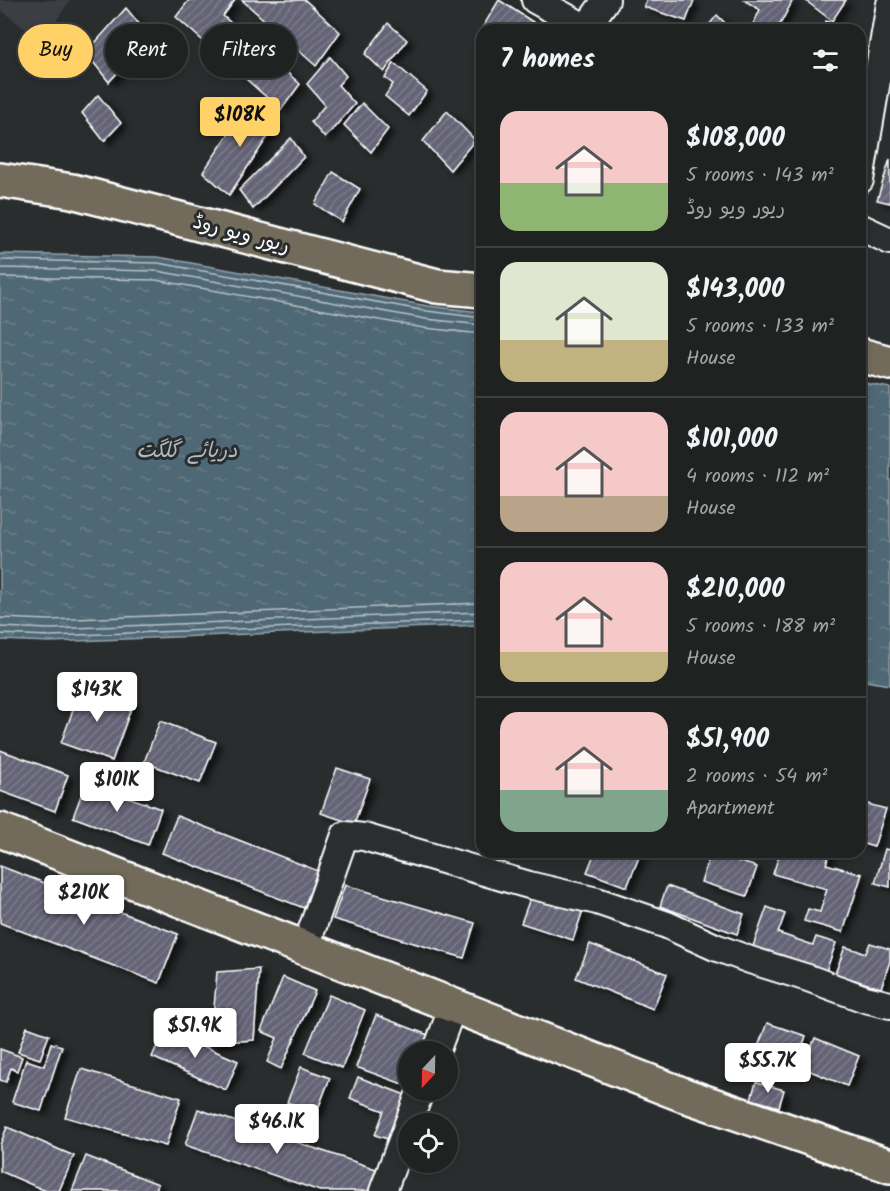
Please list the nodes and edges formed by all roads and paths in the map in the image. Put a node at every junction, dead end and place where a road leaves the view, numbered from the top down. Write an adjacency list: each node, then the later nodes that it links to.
1 (535, 0): 4 (street)
2 (606, 0): 5 (street)
3 (890, 4): 6 (street)
4 (579, 24)
5 (591, 24)
6 (866, 145)
7 (0, 180): 10 (main road, ریور ویو روڈ)
8 (866, 230): 9 (street)
9 (890, 241)
10 (476, 289)
11 (866, 357): 12 (main road)
12 (890, 363)
13 (0, 830): 14 (main road)
14 (305, 949): 15 (street); 16 (main road)
15 (890, 1005)
16 (453, 1006): 17 (street); 19 (main road)
17 (440, 1041)
18 (398, 1151): 20 (street)
19 (890, 1166)
20 (383, 1191)

